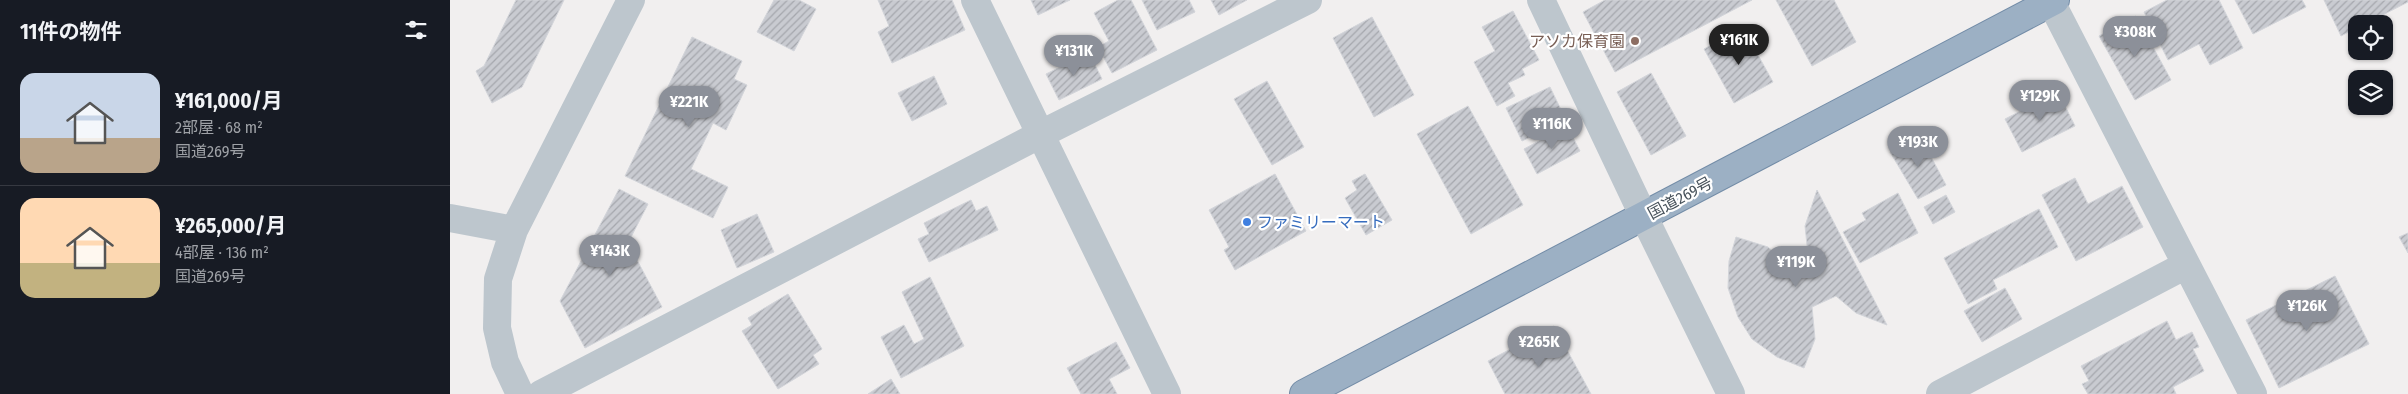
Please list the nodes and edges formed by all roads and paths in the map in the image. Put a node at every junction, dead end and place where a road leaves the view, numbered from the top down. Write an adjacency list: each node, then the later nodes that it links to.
1 (631, 0): 9 (street)
2 (975, 0): 6 (street)
3 (1308, 0): 6 (street)
4 (1541, 0): 7 (street)
5 (2052, 1): 7 (highway, 国道269号); 10 (street)
6 (1041, 134): 12 (street); 13 (street)
7 (1644, 217): 14 (highway, 国道269号); 15 (street)
8 (450, 218): 9 (street)
9 (514, 230): 11 (street)
10 (2186, 265): 16 (street); 17 (street)
11 (520, 394)
12 (541, 394)
13 (1168, 394)
14 (1304, 394)
15 (1732, 394)
16 (1940, 394)
17 (2253, 394)

